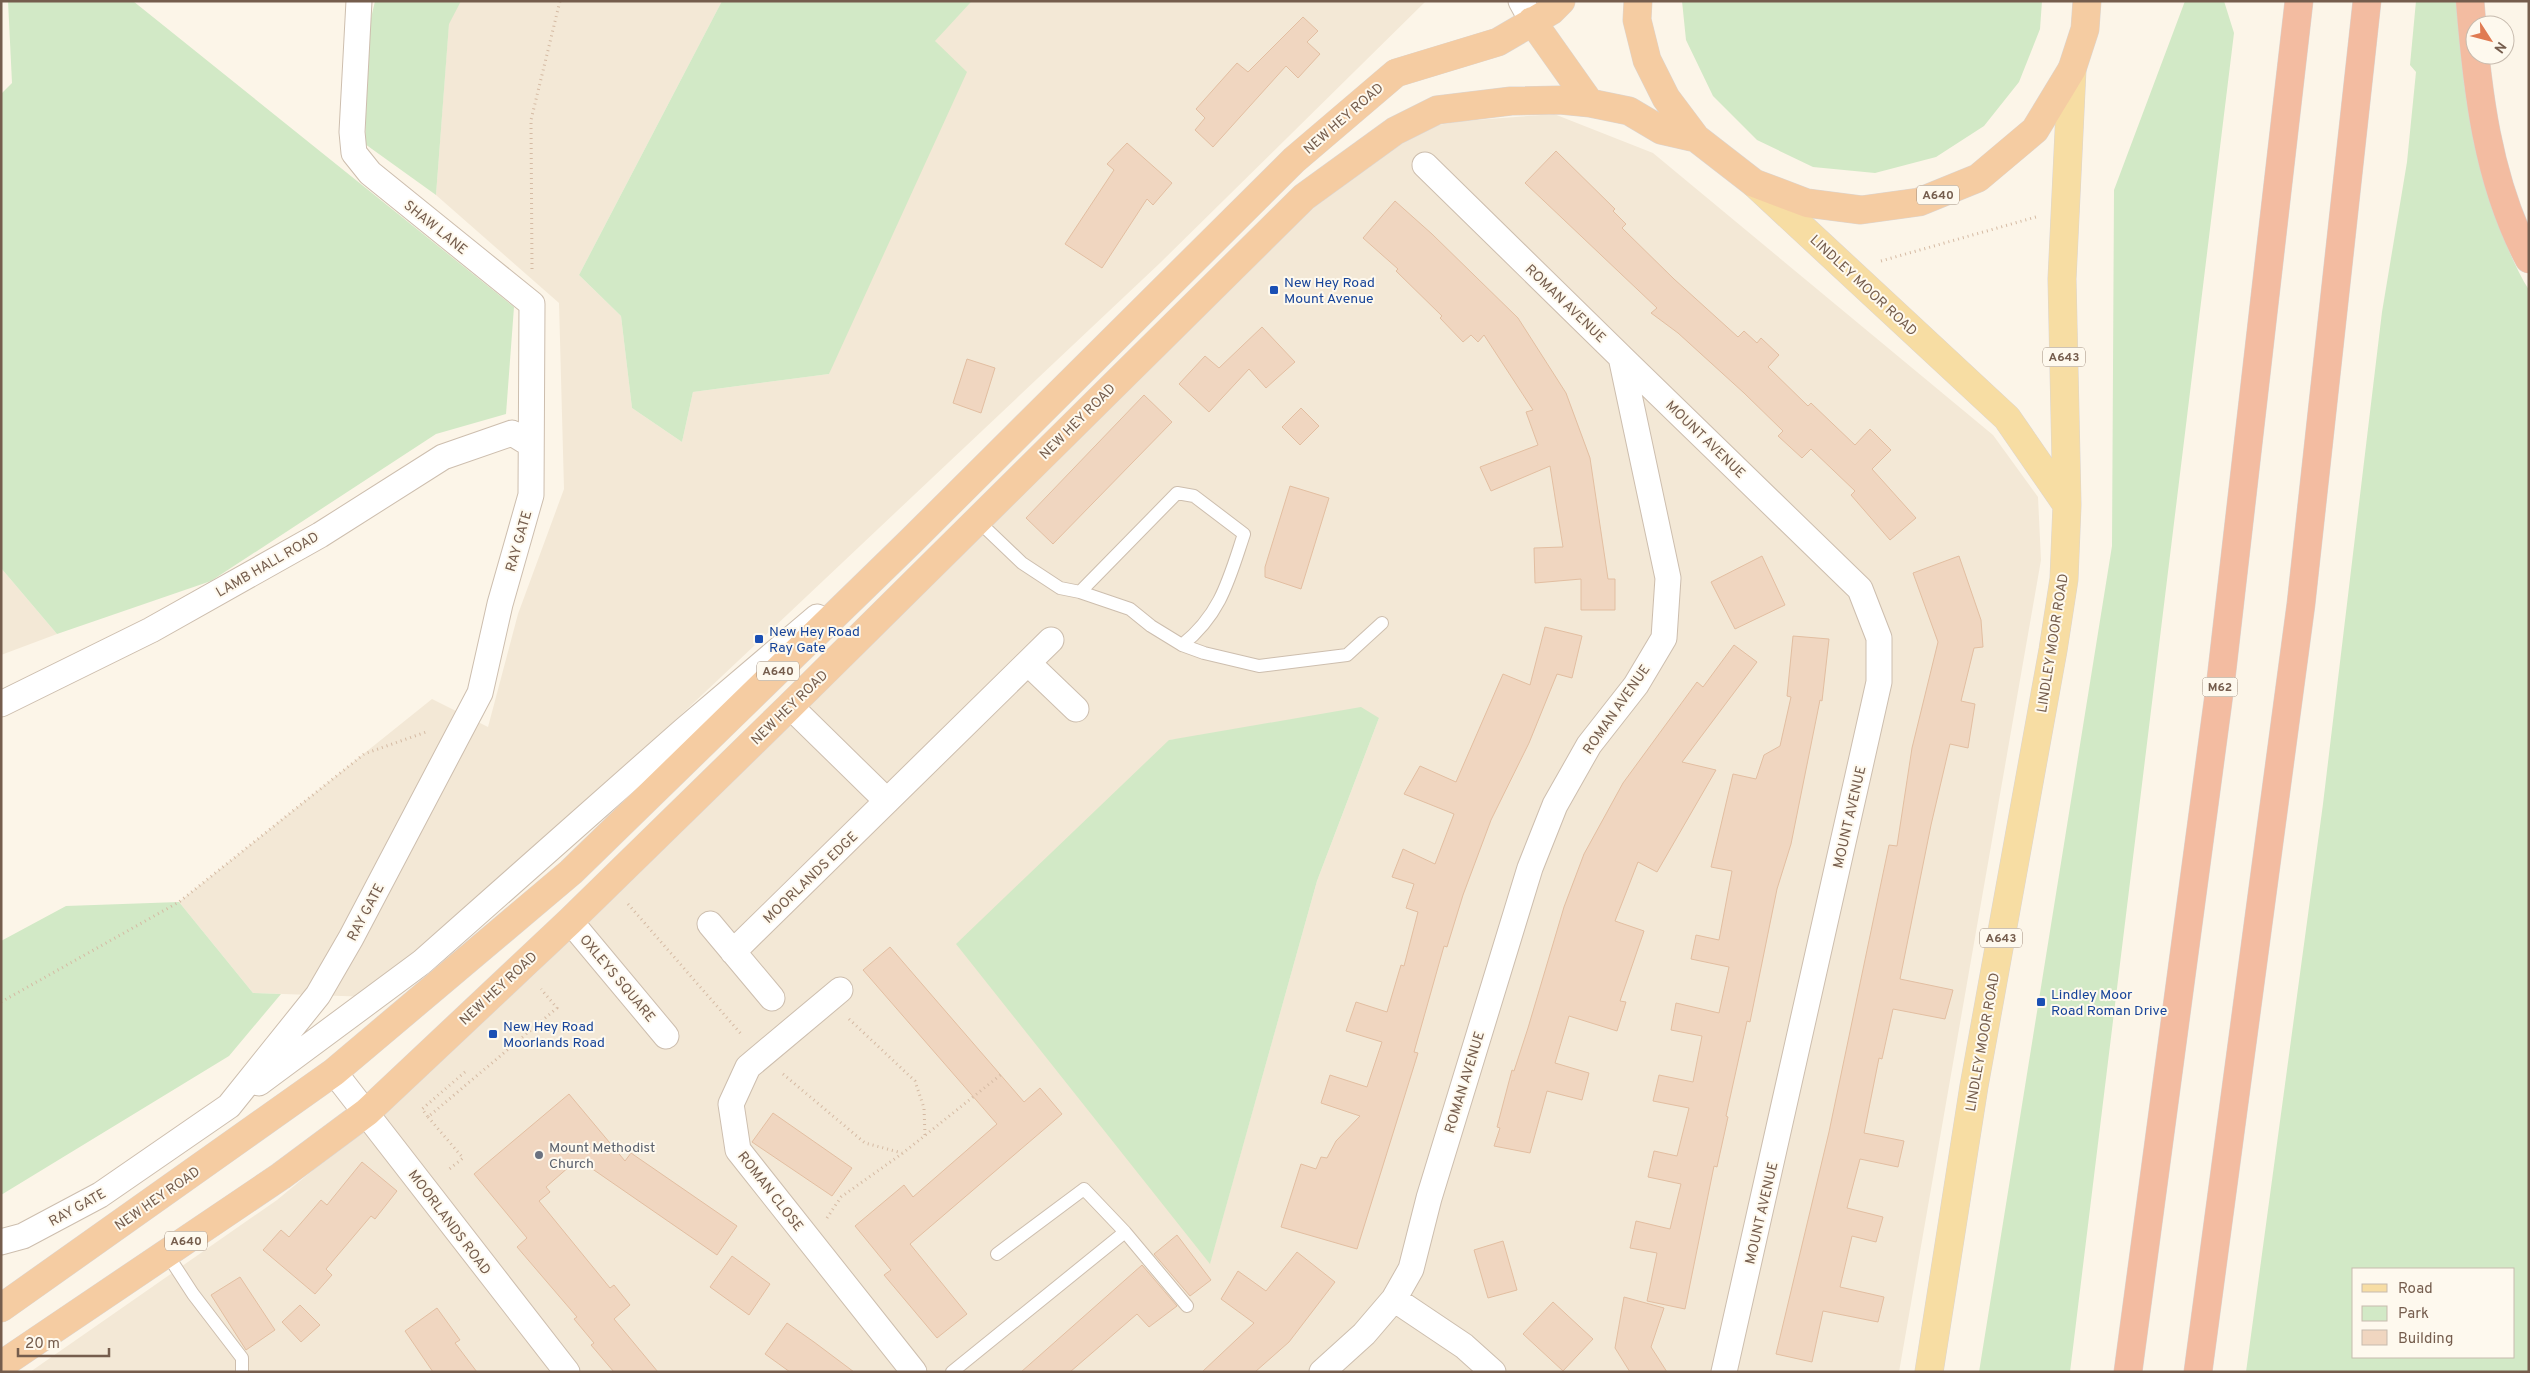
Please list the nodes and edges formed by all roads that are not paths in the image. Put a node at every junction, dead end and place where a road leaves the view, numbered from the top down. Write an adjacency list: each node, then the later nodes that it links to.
1 (359, 1): 18 (street, SHAW LANE)
2 (1561, 1): 9 (highway, NEW HEY ROAD / A640)
3 (1638, 1): 13 (highway, A640)
4 (2087, 1): 10 (highway, A640)
5 (2100, 1): 10 (main road, A640)
6 (2299, 1): 56 (highway, M62)
7 (2367, 1): 57 (highway)
8 (2470, 1): 16 (highway)
9 (1527, 11): 12 (highway); 21 (highway, NEW HEY ROAD / A640)
10 (2085, 29): 11 (highway, A640)
11 (2072, 69): 15 (highway, A640); 19 (main road, LINDLEY MOOR ROAD / A643)
12 (1590, 103): 13 (highway, NEW HEY ROAD / A640); 20 (highway, NEW HEY ROAD / A640)
13 (1696, 138): 15 (highway, A640)
14 (1425, 165): 17 (street, ROMAN AVENUE)
15 (1754, 183): 19 (main road, LINDLEY MOOR ROAD)
16 (2529, 258)
17 (1621, 356): 44 (street, ROMAN AVENUE); 54 (street, MOUNT AVENUE)
18 (530, 444): 27 (street, LAMB HALL ROAD); 38 (street, RAY GATE)
19 (2067, 505): 55 (main road, LINDLEY MOOR ROAD / A643)
20 (977, 520): 22 (lane); 28 (highway, NEW HEY ROAD / A640)
21 (910, 542): 37 (highway, NEW HEY ROAD / A640); 38 (street, NEW HEY ROAD)
22 (1080, 592): 25 (lane); 25 (lane)
23 (1382, 623): 25 (lane)
24 (1051, 640): 26 (street, MOORLANDS EDGE)
25 (1182, 645)
26 (1028, 663): 29 (street); 30 (street, MOORLANDS EDGE)
27 (1, 704)
28 (790, 706): 30 (street); 31 (highway, NEW HEY ROAD / A640)
29 (1076, 710)
30 (887, 801): 33 (street, MOORLANDS EDGE)
31 (570, 921): 36 (street, OXLEYS SQUARE); 39 (highway, NEW HEY ROAD / A640)
32 (710, 924): 33 (street)
33 (733, 952): 35 (street)
34 (835, 994): 50 (street, ROMAN CLOSE)
35 (772, 998)
36 (666, 1036)
37 (334, 1072): 39 (street, MOORLANDS ROAD); 46 (highway, NEW HEY ROAD / A640)
38 (228, 1106): 41 (street, RAY GATE)
39 (367, 1112): 42 (highway, NEW HEY ROAD / A640); 49 (street, MOORLANDS ROAD)
40 (1125, 1232): 43 (lane); 45 (lane); 51 (lane)
41 (1, 1242)
42 (167, 1254): 47 (highway, NEW HEY ROAD / A640); 48 (lane)
43 (997, 1254)
44 (1394, 1299): 52 (street, ROMAN AVENUE); 53 (street)
45 (1186, 1306)
46 (1, 1308)
47 (1, 1365)
48 (242, 1372)
49 (567, 1372)
50 (914, 1372)
51 (952, 1372)
52 (1322, 1372)
53 (1492, 1372)
54 (1724, 1372)
55 (1929, 1372)
56 (2128, 1372)
57 (2198, 1372)

